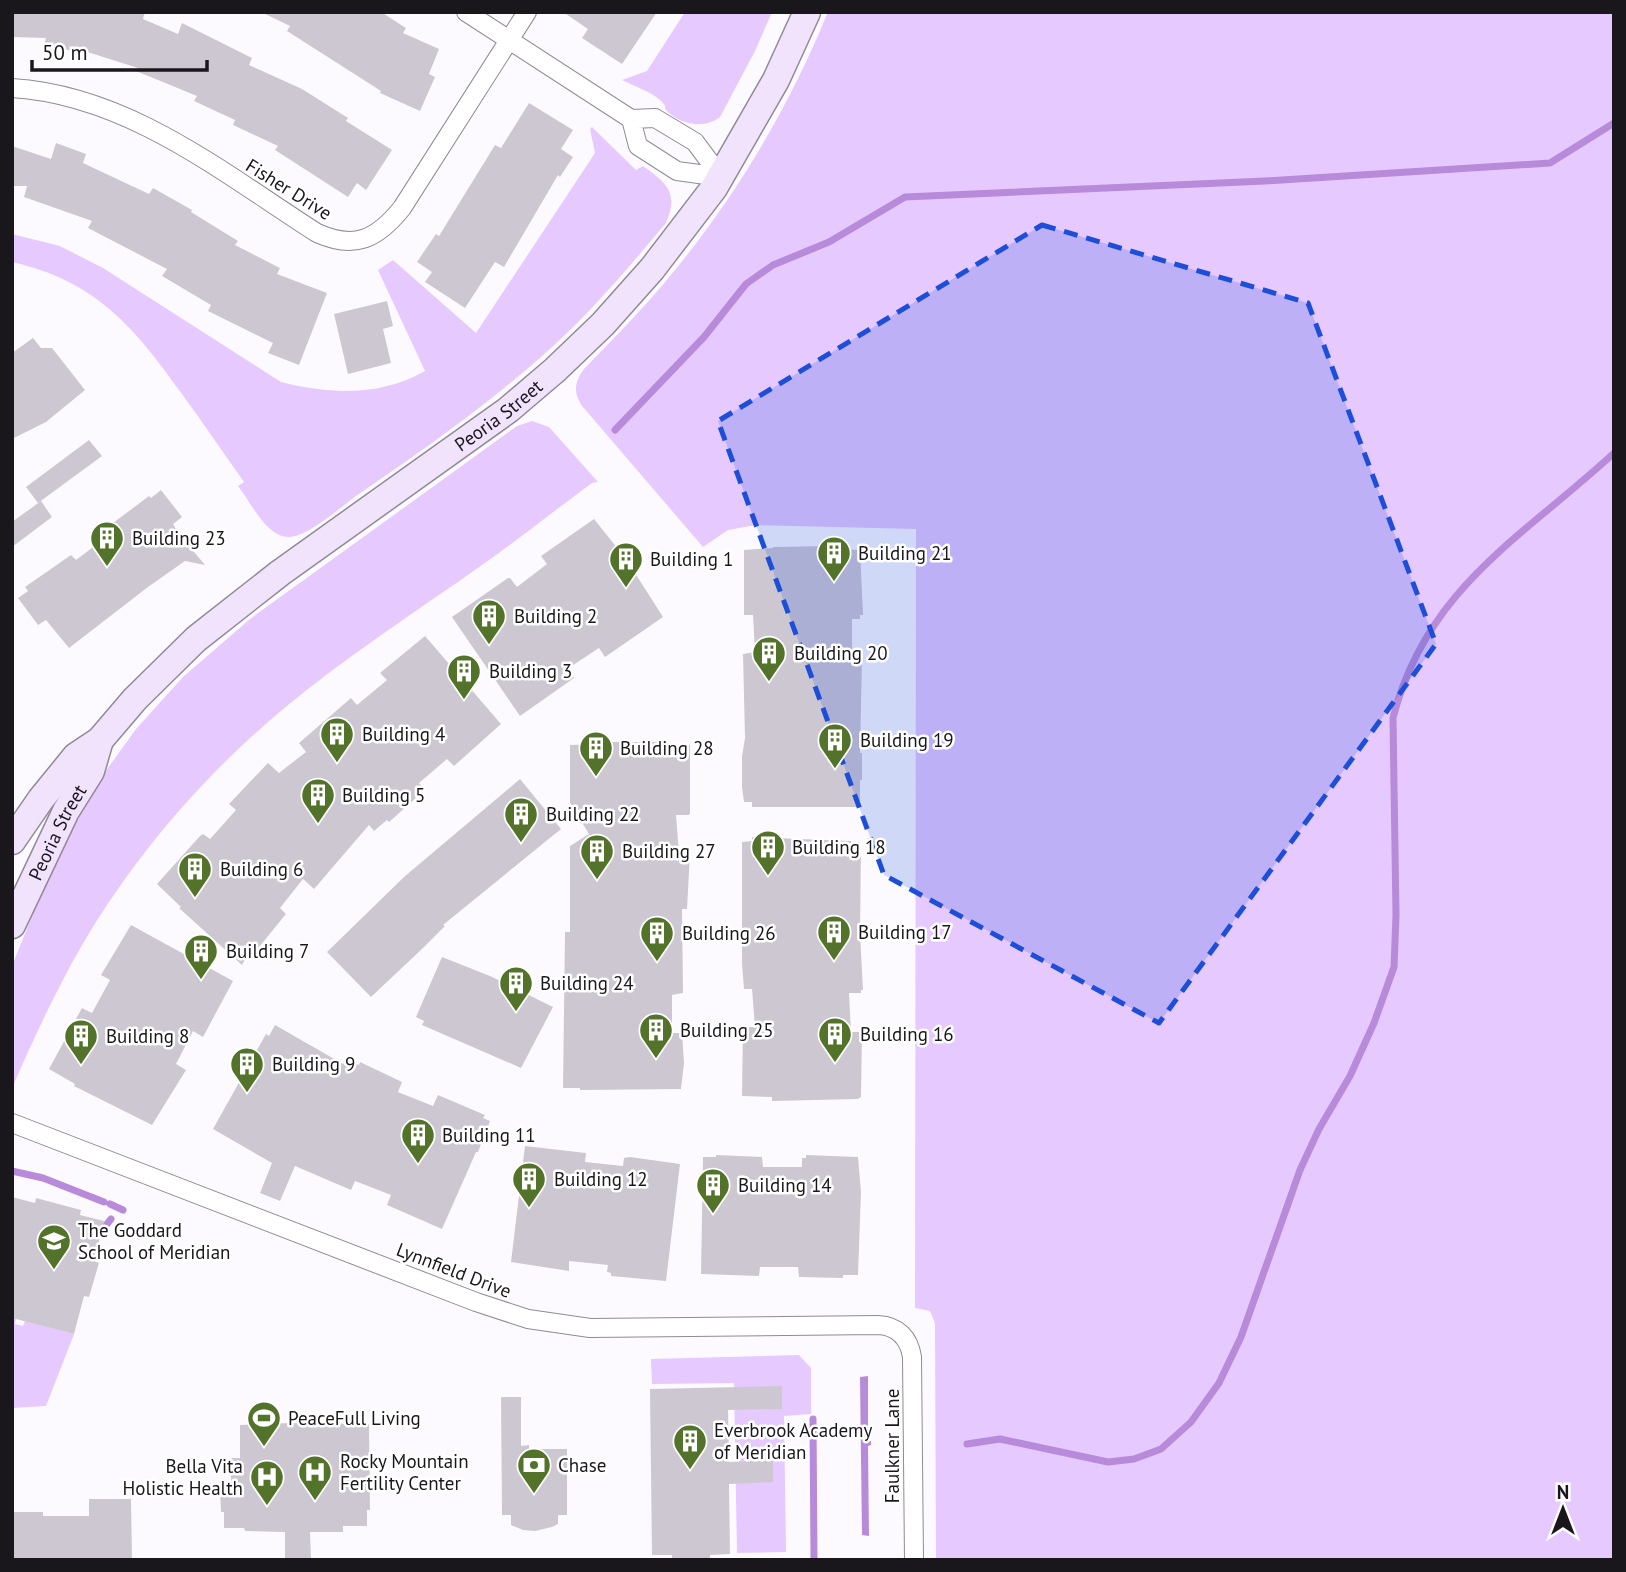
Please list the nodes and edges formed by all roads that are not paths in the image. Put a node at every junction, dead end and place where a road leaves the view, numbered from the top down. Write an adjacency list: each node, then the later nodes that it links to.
1 (466, 12): 4 (street)
2 (527, 12): 4 (street, Fisher Drive)
3 (807, 12): 7 (main road, Peoria Street)
4 (509, 40): 5 (street, Fisher Drive); 6 (street)
5 (12, 88)
6 (631, 119): 7 (street); 7 (street)
7 (721, 177): 8 (main road, Peoria Street)
8 (100, 740): 9 (main road, Peoria Street); 10 (main road, Peoria Street)
9 (12, 841)
10 (12, 925)
11 (12, 1124): 12 (street, Lynnfield Drive)
12 (903, 1335): 13 (street, Faulkner Lane)
13 (914, 1560)

